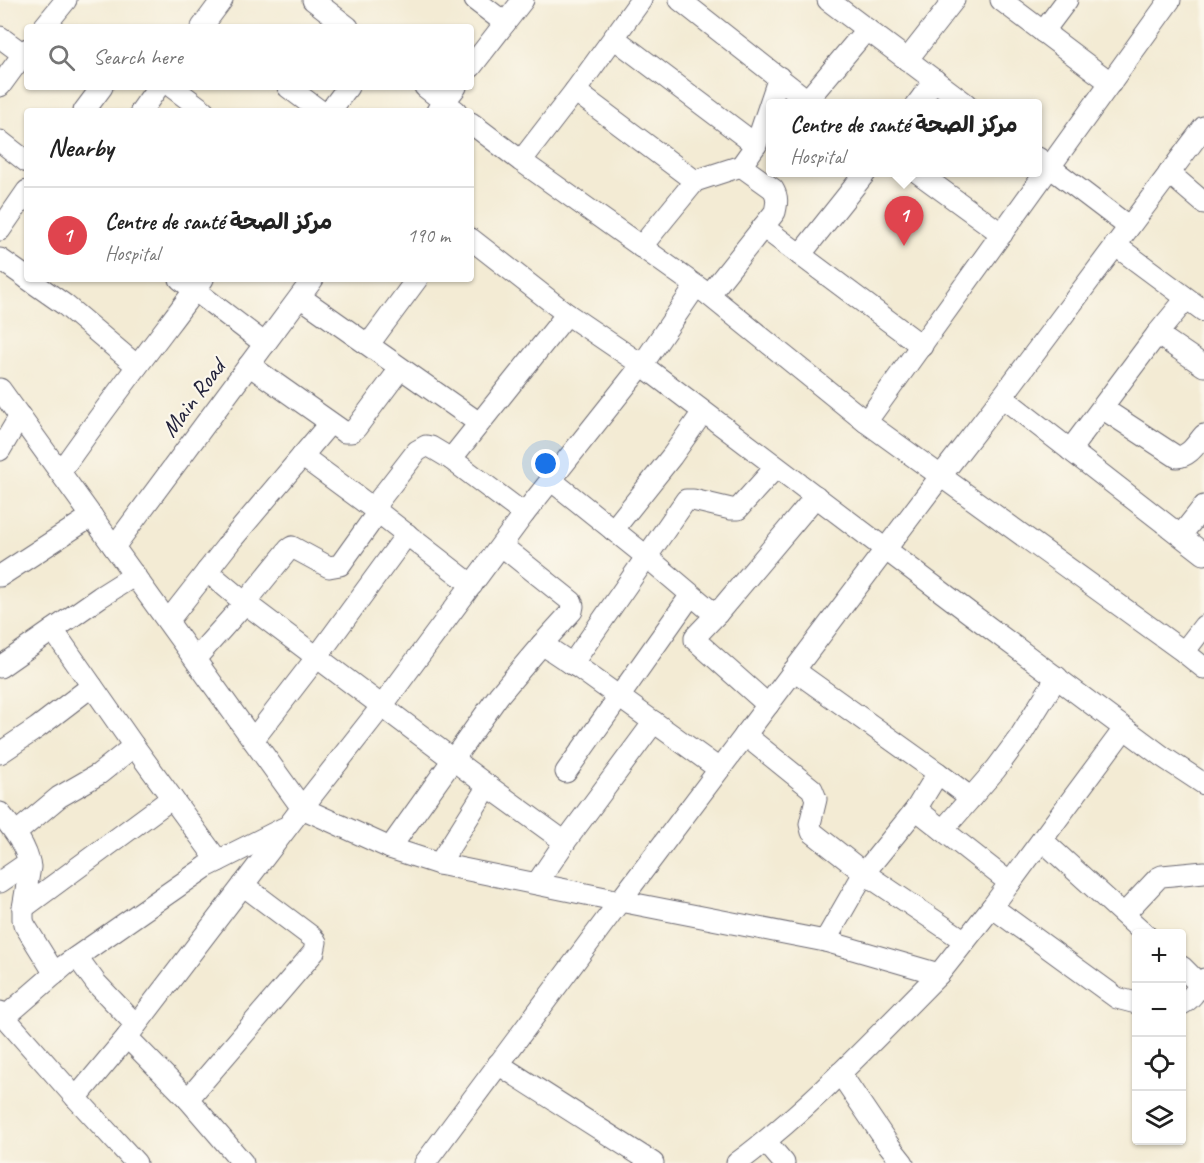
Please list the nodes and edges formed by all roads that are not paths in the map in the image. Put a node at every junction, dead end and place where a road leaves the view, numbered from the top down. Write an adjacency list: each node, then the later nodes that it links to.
1 (222, 0): 15 (street)
2 (313, 0): 16 (street)
3 (475, 0): 13 (street)
4 (523, 0): 13 (street)
5 (641, 0): 20 (street)
6 (680, 0): 25 (street)
7 (954, 0): 23 (street)
8 (1001, 0): 18 (street)
9 (1067, 0): 18 (street)
10 (1170, 0): 27 (street)
11 (62, 1): 14 (street)
12 (830, 1): 17 (street)
13 (505, 23): 24 (street)
14 (49, 24)
15 (206, 24)
16 (344, 24)
17 (867, 29): 23 (street); 38 (street)
18 (1043, 32): 27 (street)
19 (0, 37): 21 (street)
20 (614, 38): 35 (street); 51 (street)
21 (24, 50)
22 (24, 52): 28 (street)
23 (908, 60): 26 (street)
24 (474, 63)
25 (779, 77): 36 (street); 37 (street)
26 (934, 80): 39 (street); 40 (street)
27 (1111, 83): 54 (street)
28 (0, 86)
29 (100, 90): 42 (street)
30 (156, 90): 43 (street)
31 (176, 90): 44 (street)
32 (292, 90): 45 (street)
33 (346, 90): 46 (street)
34 (429, 90): 41 (street)
35 (575, 91): 53 (street); 60 (street)
36 (772, 99)
37 (803, 99)
38 (809, 99)
39 (921, 99)
40 (959, 99)
41 (448, 103)
42 (92, 108)
43 (143, 108)
44 (200, 108)
45 (316, 108)
46 (332, 108)
47 (766, 115): 51 (street)
48 (474, 125): 53 (street)
49 (1204, 127): 56 (street)
50 (0, 141): 52 (street)
51 (756, 145): 55 (street)
52 (24, 160)
53 (521, 161): 69 (street)
54 (1044, 162): 64 (street)
55 (741, 166): 60 (street); 63 (street)
56 (1169, 173): 62 (street); 64 (street)
57 (857, 177): 70 (street)
58 (924, 177): 66 (street)
59 (1035, 177): 66 (street)
60 (695, 181): 69 (street)
61 (24, 195): 65 (street)
62 (1204, 203)
63 (763, 227): 70 (street); 77 (street)
64 (1129, 227): 68 (street)
65 (0, 230)
66 (1002, 234): 85 (street)
67 (474, 241): 81 (street)
68 (1115, 245): 79 (street); 92 (street)
69 (641, 247): 77 (street)
70 (800, 255): 85 (street)
71 (0, 259): 72 (street)
72 (24, 276)
73 (32, 282): 88 (street)
74 (311, 282): 78 (street, Main Road)
75 (415, 282): 84 (street)
76 (192, 283): 83 (street); 88 (street)
77 (703, 290): 86 (street); 96 (street)
78 (300, 297): 83 (street, Main Road); 84 (street)
79 (1186, 299): 80 (street); 82 (street)
80 (1204, 311)
81 (567, 314): 86 (street); 98 (street)
82 (1156, 334): 89 (street); 93 (street)
83 (265, 344): 87 (street, Main Road)
84 (369, 344): 90 (street)
85 (922, 346): 96 (street)
86 (642, 364): 94 (street); 107 (street)
87 (249, 365): 97 (street); 117 (street, Main Road)
88 (137, 366): 105 (street)
89 (1204, 366)
90 (400, 369): 97 (street); 98 (street)
91 (0, 389): 95 (street)
92 (1002, 397): 101 (street); 106 (street)
93 (1102, 408): 99 (street); 101 (street)
94 (703, 412): 104 (street); 113 (street)
95 (20, 416): 100 (street); 105 (street)
96 (866, 422): 106 (street)
97 (330, 423): 102 (street)
98 (479, 423): 103 (street)
99 (1204, 435)
100 (0, 450)
101 (1070, 450): 115 (street)
102 (302, 456): 110 (street); 121 (street)
103 (451, 459): 110 (street); 111 (street)
104 (776, 467): 108 (street); 120 (street)
105 (60, 472): 112 (street)
106 (940, 477): 118 (street); 132 (street)
107 (551, 480): 111 (street); 113 (street)
108 (816, 496): 118 (street); 127 (street)
109 (1204, 506): 115 (street)
110 (376, 510): 114 (street); 126 (street)
111 (524, 514): 116 (street)
112 (92, 516): 117 (street); 123 (street)
113 (613, 530): 120 (street)
114 (407, 534): 124 (street); 133 (street)
115 (1181, 535): 119 (street)
116 (502, 546): 124 (street); 131 (street)
117 (114, 547): 122 (street)
118 (886, 548): 138 (street); 139 (street)
119 (1204, 554)
120 (647, 556): 125 (street); 135 (street)
121 (207, 571): 126 (street); 128 (street)
122 (135, 575): 128 (street); 130 (street)
123 (0, 576)
124 (472, 585): 143 (street)
125 (691, 595): 127 (street); 141 (street)
126 (245, 603): 133 (street); 134 (street)
127 (717, 614): 142 (street)
128 (168, 621): 134 (street)
129 (1204, 626): 132 (street)
130 (52, 630): 136 (street); 140 (street)
131 (542, 644): 135 (street); 150 (street)
132 (1184, 652): 137 (street)
133 (317, 657): 143 (street); 147 (street)
134 (195, 659): 147 (street)
135 (572, 664): 141 (street)
136 (0, 667)
137 (1204, 668)
138 (794, 670): 142 (street); 153 (street)
139 (1057, 677): 145 (street); 157 (street)
140 (92, 686): 148 (street); 149 (street)
141 (619, 697): 144 (street); 152 (street)
142 (768, 705): 146 (street)
143 (382, 706): 150 (street); 160 (street)
144 (654, 722): 151 (street); 164 (street)
145 (1125, 729): 154 (street); 163 (street)
146 (745, 735): 151 (street); 170 (street)
147 (253, 740): 160 (street)
148 (134, 746): 156 (street); 162 (street)
149 (0, 753)
150 (452, 759): 155 (street); 165 (street)
151 (719, 769): 175 (street)
152 (566, 772)
153 (938, 773): 157 (street); 158 (street)
154 (1204, 784)
155 (488, 786): 164 (street); 168 (street)
156 (172, 798): 166 (street); 177 (street)
157 (971, 798): 161 (street)
158 (916, 809): 161 (street); 170 (street)
159 (0, 813): 162 (street)
160 (296, 816): 165 (street); 166 (street); 174 (street)
161 (943, 830): 173 (street)
162 (16, 833): 167 (street)
163 (1042, 840): 173 (street); 178 (street)
164 (565, 842): 172 (street)
165 (390, 848): 168 (street)
166 (218, 861): 182 (street)
167 (29, 862): 171 (street); 177 (street)
168 (440, 864): 172 (street)
169 (1204, 872): 178 (street)
170 (864, 873): 180 (street); 181 (street)
171 (0, 882)
172 (537, 883): 175 (street)
173 (1010, 883): 176 (street)
174 (243, 885): 190 (street); 194 (street)
175 (620, 901): 180 (street); 191 (street)
176 (992, 907): 181 (street); 187 (street)
177 (23, 908): 184 (street)
178 (1124, 914): 179 (street)
179 (1140, 929)
180 (825, 941): 185 (street)
181 (965, 941): 185 (street)
182 (77, 957): 184 (street); 190 (street)
183 (1186, 970): 186 (street)
184 (55, 974): 189 (street)
185 (939, 974): 192 (street)
186 (1202, 982): 188 (street)
187 (1132, 1002)
188 (1186, 1002)
189 (2, 1015): 193 (street)
190 (131, 1031): 193 (street); 194 (street)
191 (498, 1064): 198 (street); 199 (street)
192 (840, 1073): 195 (street); 202 (street)
193 (76, 1098): 196 (street)
194 (189, 1099): 197 (street)
195 (766, 1142): 200 (street); 201 (street)
196 (136, 1163)
197 (243, 1163)
198 (425, 1163)
199 (653, 1163)
200 (737, 1163)
201 (783, 1163)
202 (903, 1163)

